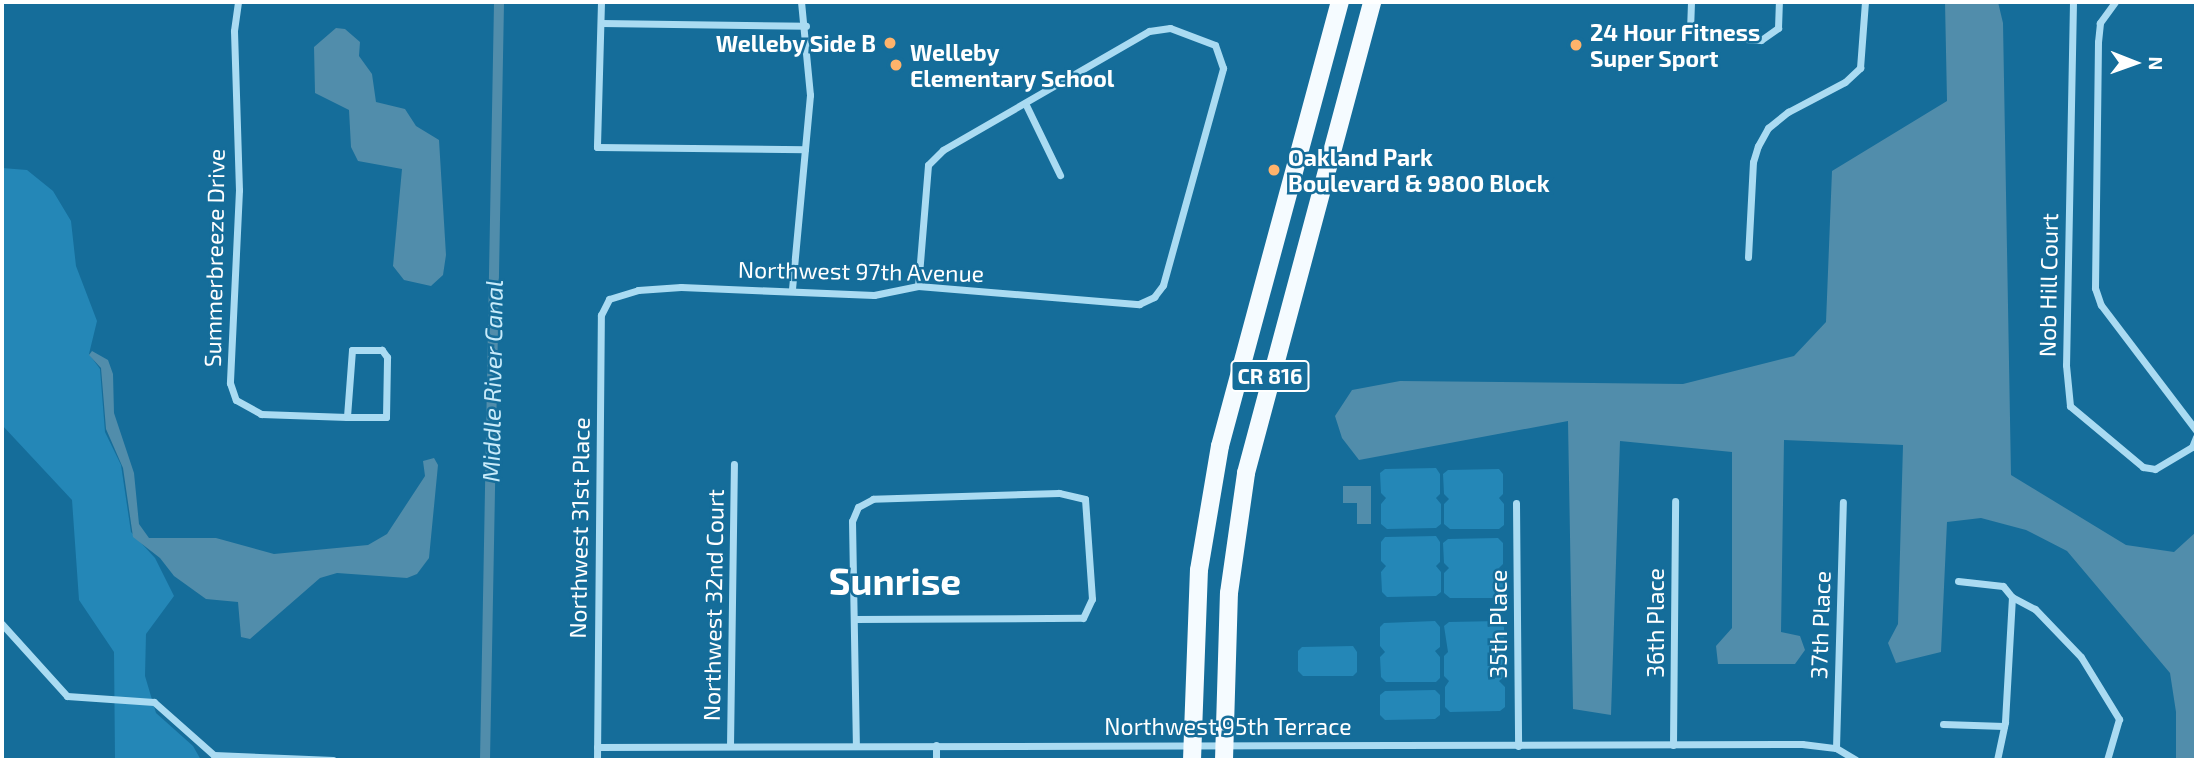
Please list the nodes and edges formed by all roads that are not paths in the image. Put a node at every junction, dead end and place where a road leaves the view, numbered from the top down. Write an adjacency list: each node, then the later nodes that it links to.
1 (238, 2): 20 (street, Summerbreeze Drive)
2 (601, 2): 11 (street)
3 (801, 2): 12 (street)
4 (1340, 2): 40 (main road, CR 816)
5 (1372, 2): 41 (main road, CR 816)
6 (1691, 2): 7 (street)
7 (1779, 2)
8 (1865, 2): 16 (street)
9 (2073, 2): 22 (street, Nob Hill Court)
10 (2115, 2): 21 (street, Nob Hill Court)
11 (601, 23): 12 (street); 14 (street)
12 (806, 26): 14 (street)
13 (1026, 105): 15 (street); 17 (street); 17 (street, Northwest 97th Avenue)
14 (805, 149): 18 (street)
15 (1060, 175)
16 (1748, 257)
17 (918, 286): 18 (street, Northwest 97th Avenue)
18 (792, 289): 19 (street, Northwest 97th Avenue)
19 (609, 299): 38 (street, Northwest 31st Place)
20 (347, 417): 20 (street, Summerbreeze Drive)
21 (2196, 430)
22 (2196, 437)
23 (733, 464): 35 (street, Northwest 32nd Court)
24 (1675, 501): 34 (street, 36th Place)
25 (1843, 502): 39 (street, 37th Place)
26 (1516, 503): 37 (street, 35th Place)
27 (1958, 581): 28 (street)
28 (2012, 597): 32 (street); 47 (street)
29 (854, 619): 29 (street); 36 (street)
30 (2, 624): 42 (street)
31 (1943, 724): 32 (street)
32 (2004, 726): 46 (street)
33 (936, 745): 36 (street, Northwest 95th Terrace); 40 (street, Northwest 95th Terrace); 44 (street)
34 (1673, 745): 37 (street, Northwest 95th Terrace); 39 (street, Northwest 95th Terrace)
35 (730, 746): 36 (street, Northwest 95th Terrace); 38 (street, Northwest 95th Terrace)
36 (856, 746)
37 (1518, 746): 41 (street, Northwest 95th Terrace)
38 (597, 747): 43 (street, Northwest 31st Place)
39 (1836, 748): 45 (street, Northwest 95th Terrace)
40 (1192, 753): 41 (street, Northwest 95th Terrace)
41 (1224, 754)
42 (332, 760)
43 (597, 760)
44 (936, 760)
45 (1856, 760)
46 (1997, 760)
47 (2107, 760)

